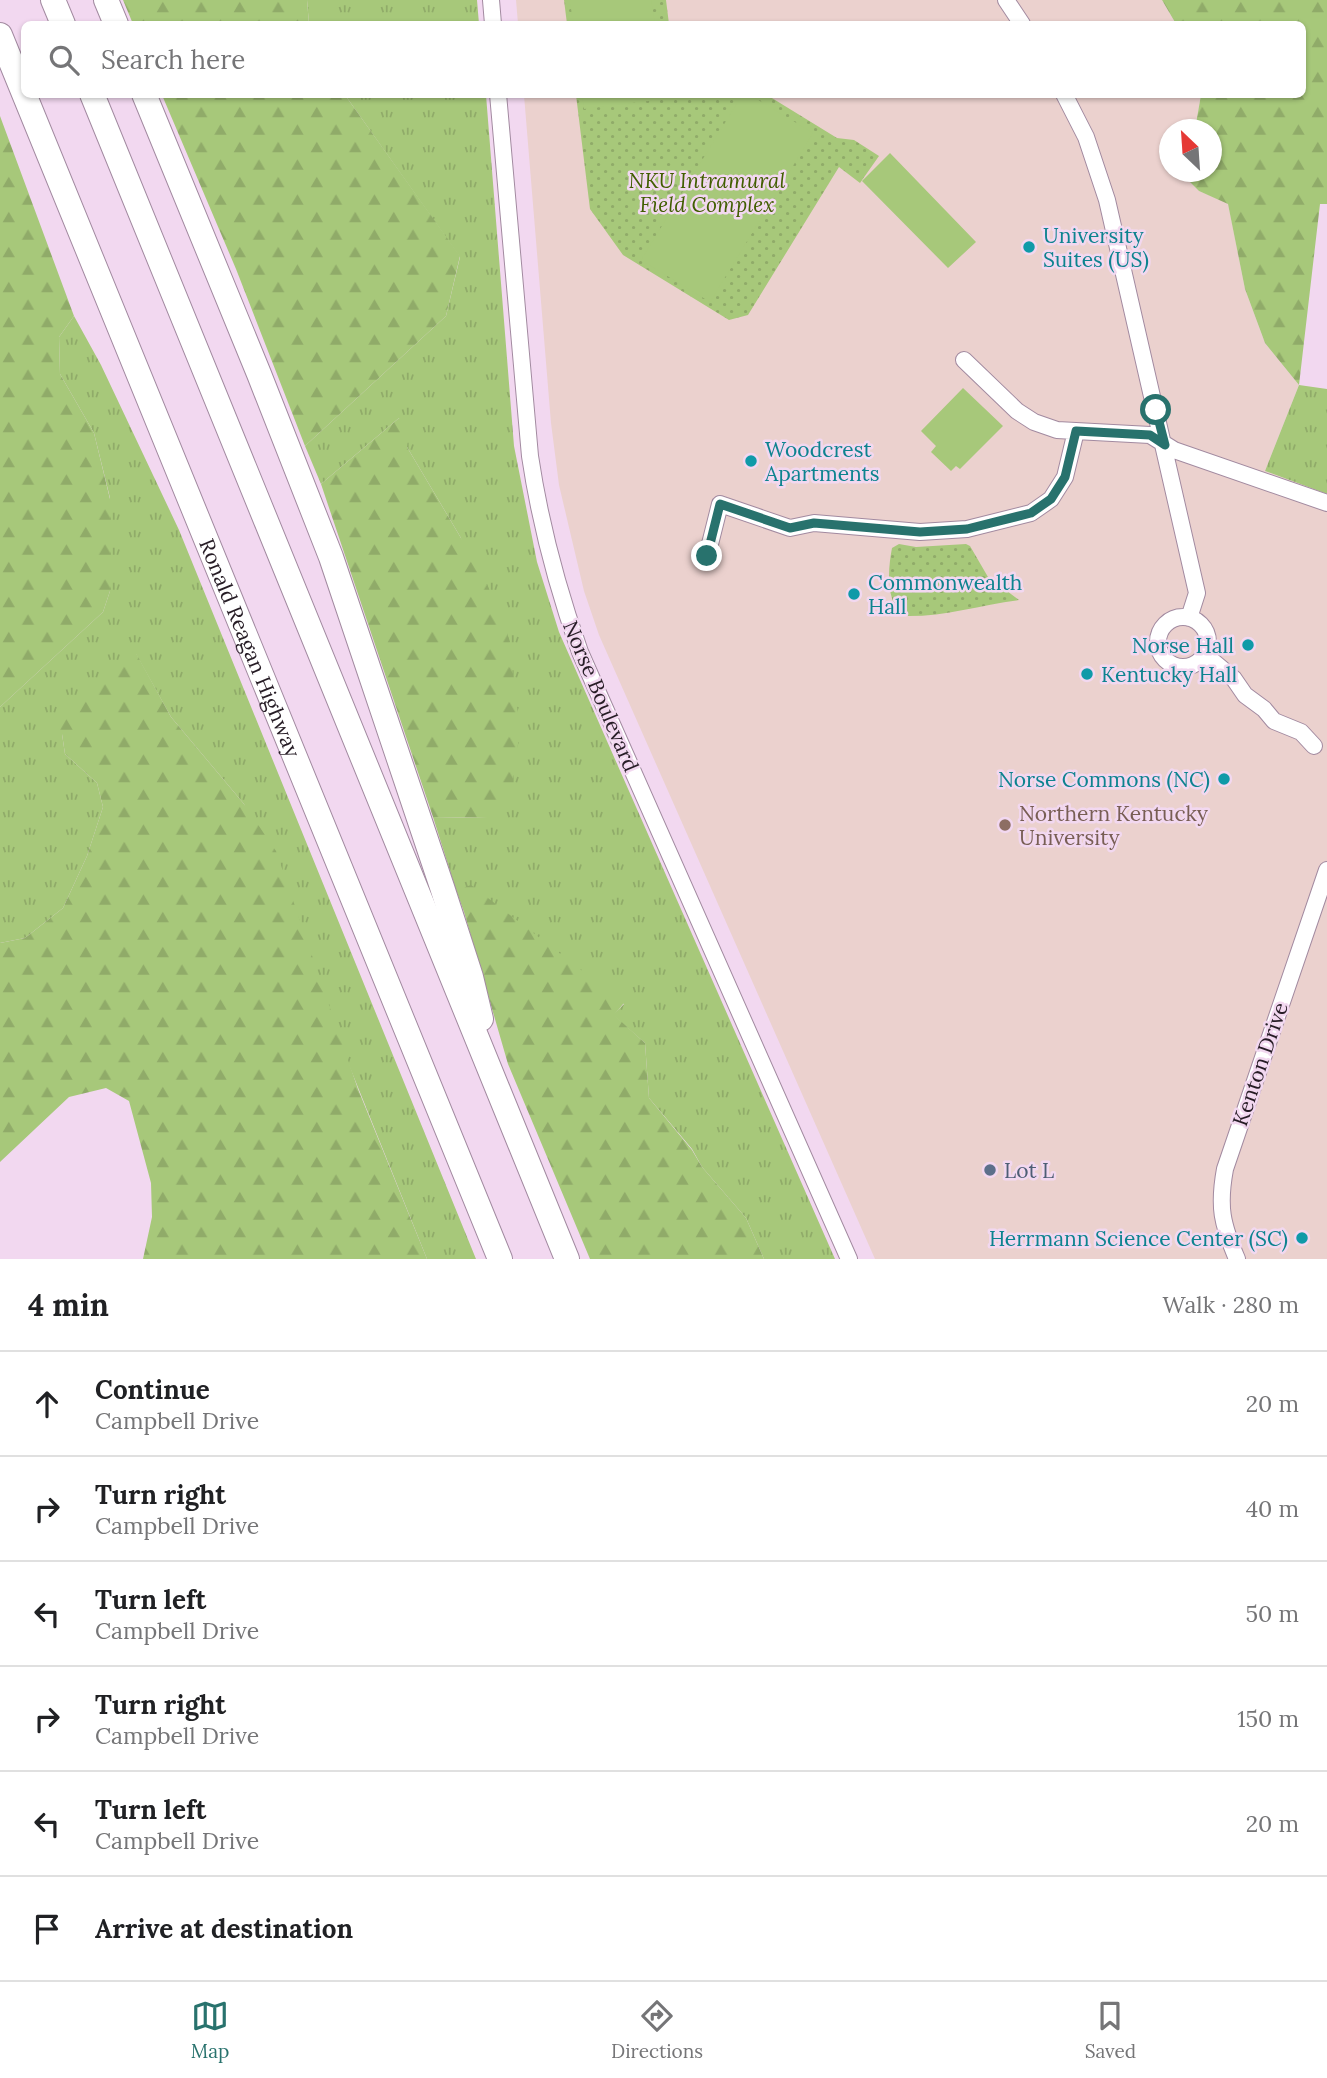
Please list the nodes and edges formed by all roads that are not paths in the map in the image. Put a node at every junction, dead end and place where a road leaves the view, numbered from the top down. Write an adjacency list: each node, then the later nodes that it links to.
1 (53, 0): 5 (highway)
2 (106, 0): 6 (highway)
3 (491, 0): 7 (street)
4 (1006, 0): 8 (street)
5 (62, 21)
6 (115, 21)
7 (493, 21)
8 (1020, 21)
9 (0, 35): 10 (highway, Ronald Reagan Highway)
10 (21, 86)
11 (26, 98): 26 (highway, Ronald Reagan Highway)
12 (94, 98): 25 (highway)
13 (146, 98): 25 (highway)
14 (498, 98): 28 (street, Norse Boulevard)
15 (1066, 98): 18 (street)
16 (964, 360): 17 (street)
17 (1076, 431): 18 (street); 20 (street)
18 (1165, 445): 19 (street); 21 (street)
19 (1327, 503)
20 (707, 556)
21 (1189, 618): 22 (street); 22 (street)
22 (1204, 654): 23 (street)
23 (1314, 746)
24 (1327, 870): 29 (street, Kenton Drive)
25 (499, 1094): 27 (highway)
26 (500, 1259)
27 (566, 1259)
28 (849, 1259)
29 (1237, 1259)

